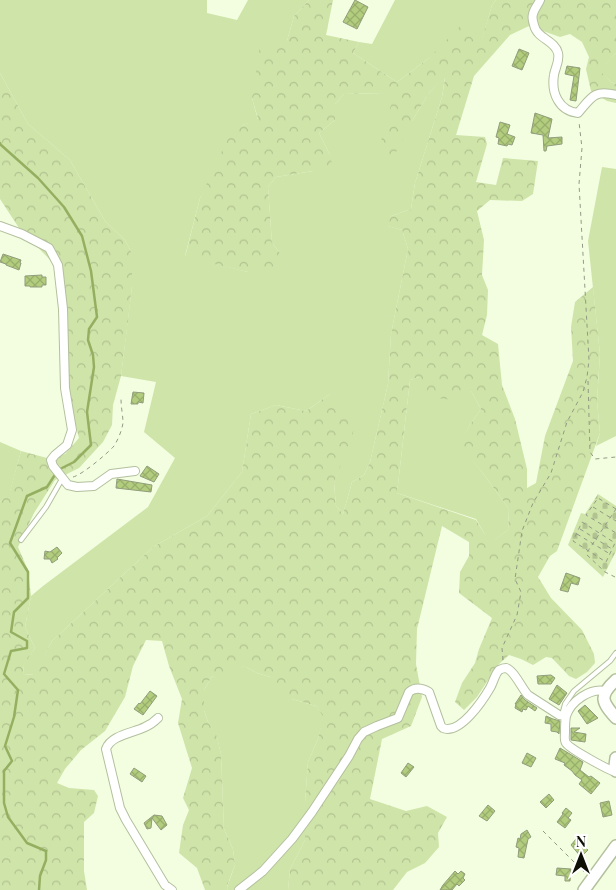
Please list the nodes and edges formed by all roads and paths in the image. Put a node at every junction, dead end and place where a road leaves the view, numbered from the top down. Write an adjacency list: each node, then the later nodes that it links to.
1 (540, 0): 3 (street)
2 (616, 95): 3 (street)
3 (578, 113): 5 (path)
4 (0, 226): 9 (street)
5 (588, 377): 7 (path); 27 (path)
6 (121, 400): 9 (path)
7 (616, 457)
8 (135, 471): 9 (street)
9 (61, 477): 20 (lane)
10 (592, 506): 11 (path); 12 (path); 14 (path)
11 (616, 508): 12 (path)
12 (610, 518): 13 (path); 14 (path)
13 (616, 521)
14 (604, 526): 17 (path); 18 (path)
15 (579, 528): 16 (path); 17 (path); 19 (path)
16 (577, 533): 21 (path); 23 (path)
17 (600, 533): 19 (path); 22 (path)
18 (616, 533)
19 (596, 539): 21 (path); 22 (path)
20 (21, 540)
21 (593, 543): 23 (path); 24 (path)
22 (612, 549): 24 (path)
23 (588, 551): 24 (path); 25 (path)
24 (610, 554)
25 (615, 577)
26 (616, 653): 30 (lane)
27 (503, 668): 30 (street); 39 (street)
28 (616, 680): 29 (street)
29 (605, 691): 30 (street); 32 (street)
30 (564, 716): 34 (street)
31 (158, 718): 38 (street)
32 (616, 718)
33 (616, 758): 34 (street)
34 (616, 772)
35 (543, 831): 37 (path)
36 (616, 846): 37 (street)
37 (592, 880): 40 (street)
38 (172, 890)
39 (240, 890)
40 (584, 890)

